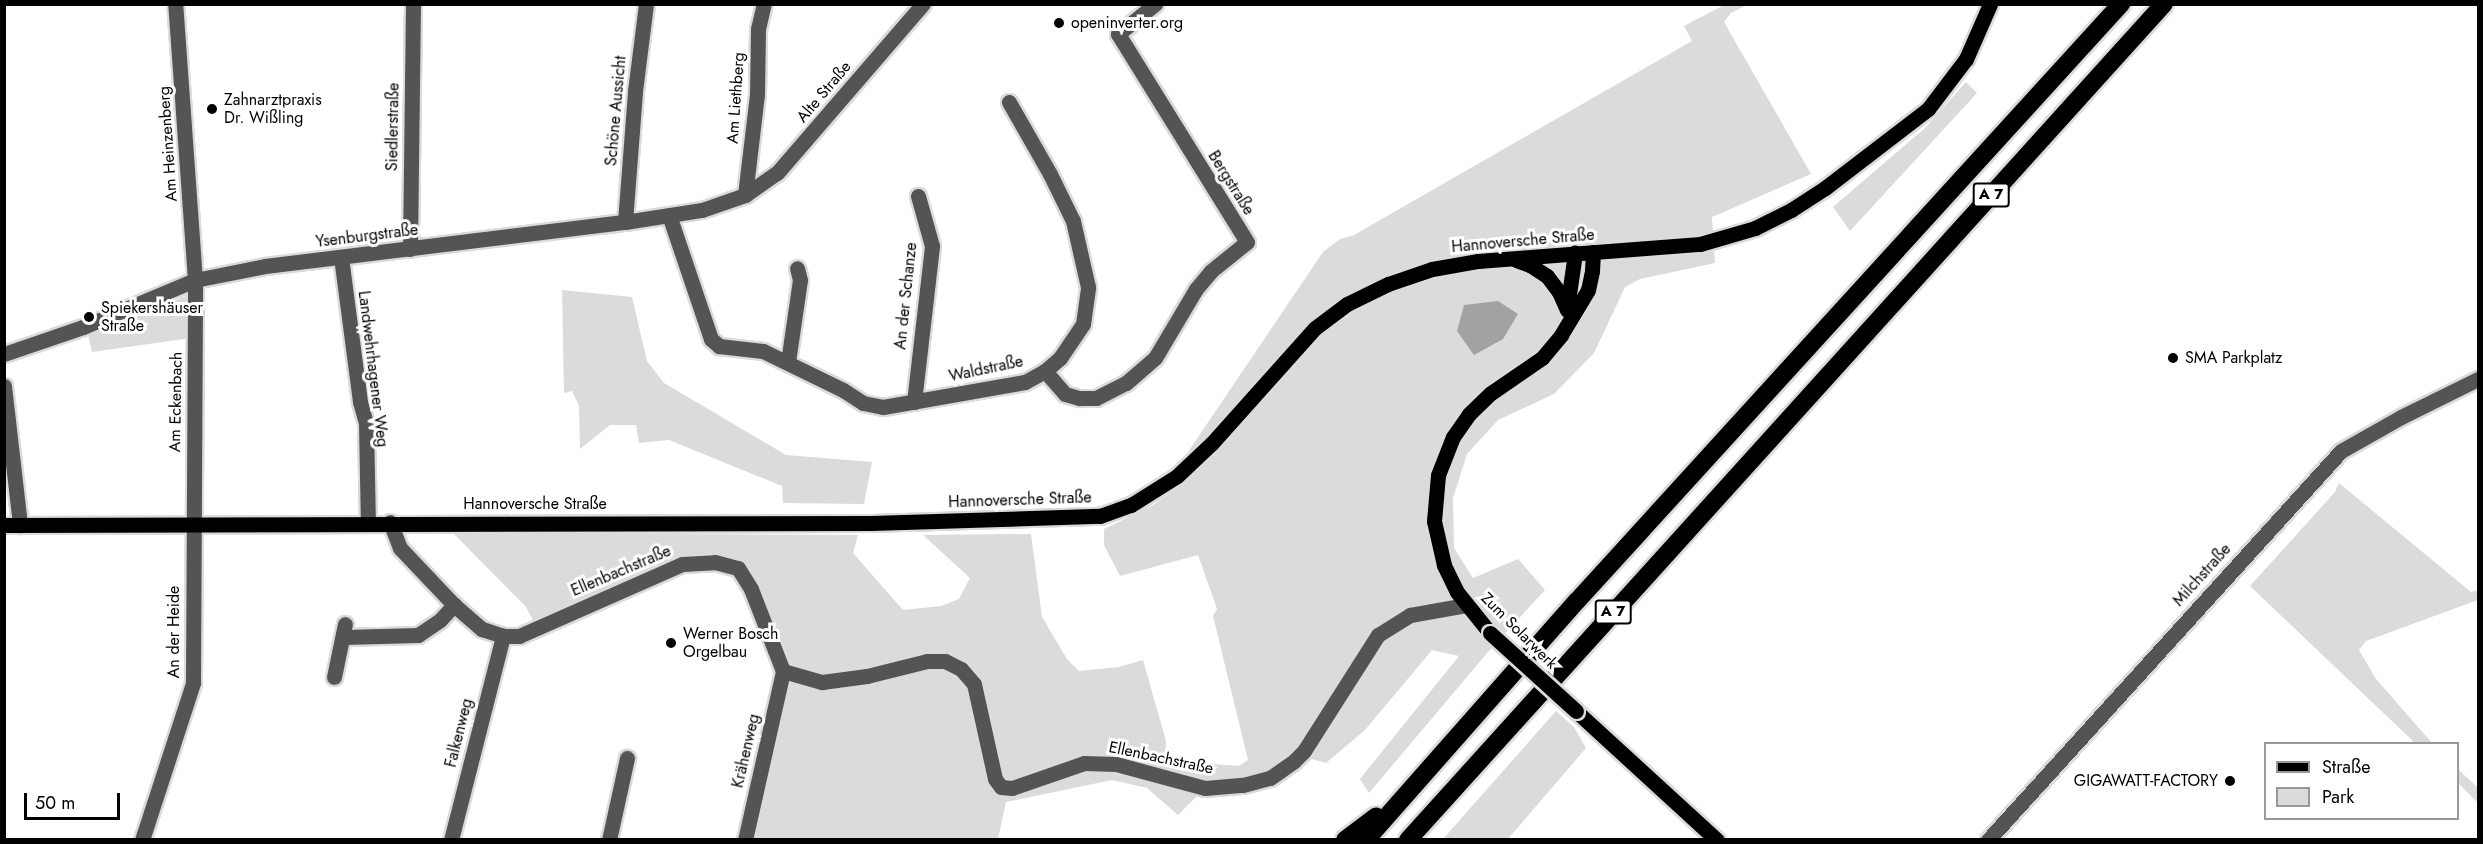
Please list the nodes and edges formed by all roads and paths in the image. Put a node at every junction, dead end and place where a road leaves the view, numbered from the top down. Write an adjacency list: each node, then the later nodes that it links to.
1 (175, 4): 21 (street, Am Heinzenberg)
2 (413, 4): 15 (street, Siedlerstraße)
3 (646, 4): 14 (street, Schöne Aussicht)
4 (764, 4): 11 (street, Am Liethberg)
5 (923, 4): 11 (street, Alte Straße)
6 (1155, 4): 26 (street, Bergstraße)
7 (1990, 4): 16 (main road, Hannoversche Straße)
8 (2121, 4): 40 (highway, A 7)
9 (2164, 4): 47 (highway, A 7)
10 (1009, 102): 26 (street, Waldstraße)
11 (745, 195): 13 (street, Ysenburgstraße)
12 (918, 196): 29 (street, An der Schanze)
13 (669, 215): 14 (street, Ysenburgstraße); 25 (street, Waldstraße)
14 (625, 222): 15 (street, Ysenburgstraße)
15 (410, 249): 18 (street, Ysenburgstraße)
16 (1593, 252): 17 (main road, Hannoversche Straße); 23 (main road, Zum Solarwerk)
17 (1575, 253): 19 (main road, Hannoversche Straße); 22 (main road)
18 (341, 257): 21 (street, Ysenburgstraße); 31 (street, Landwehrhagener Weg)
19 (1501, 259): 22 (main road); 30 (main road, Hannoversche Straße)
20 (796, 268): 25 (street)
21 (195, 280): 24 (street, Ysenburgstraße); 32 (street, Am Eckenbach)
22 (1567, 310): 23 (main road)
23 (1566, 326): 35 (main road, Zum Solarwerk)
24 (4, 354)
25 (788, 362): 29 (street, Waldstraße)
26 (1045, 371): 29 (street, Waldstraße)
27 (2478, 380): 49 (street, Milchstraße)
28 (4, 386): 33 (street)
29 (914, 402)
30 (390, 522): 31 (main road, Hannoversche Straße); 34 (street)
31 (368, 523): 32 (main road, Hannoversche Straße)
32 (192, 524): 33 (main road, Hannoversche Straße); 41 (street, An der Heide)
33 (12, 525)
34 (454, 605): 36 (street); 38 (street)
35 (1466, 605): 37 (street, Ellenbachstraße); 48 (main road, Zum Solarwerk, bridge)
36 (503, 636): 37 (street, Ellenbachstraße); 42 (street, Falkenweg)
37 (783, 671): 44 (street, Krähenweg)
38 (334, 677)
39 (627, 758): 43 (street)
40 (1399, 800): 45 (highway); 46 (highway, A 7)
41 (142, 840)
42 (451, 840)
43 (609, 840)
44 (745, 840)
45 (1345, 840)
46 (1366, 840)
47 (1408, 840)
48 (1717, 840)
49 (1988, 840)

